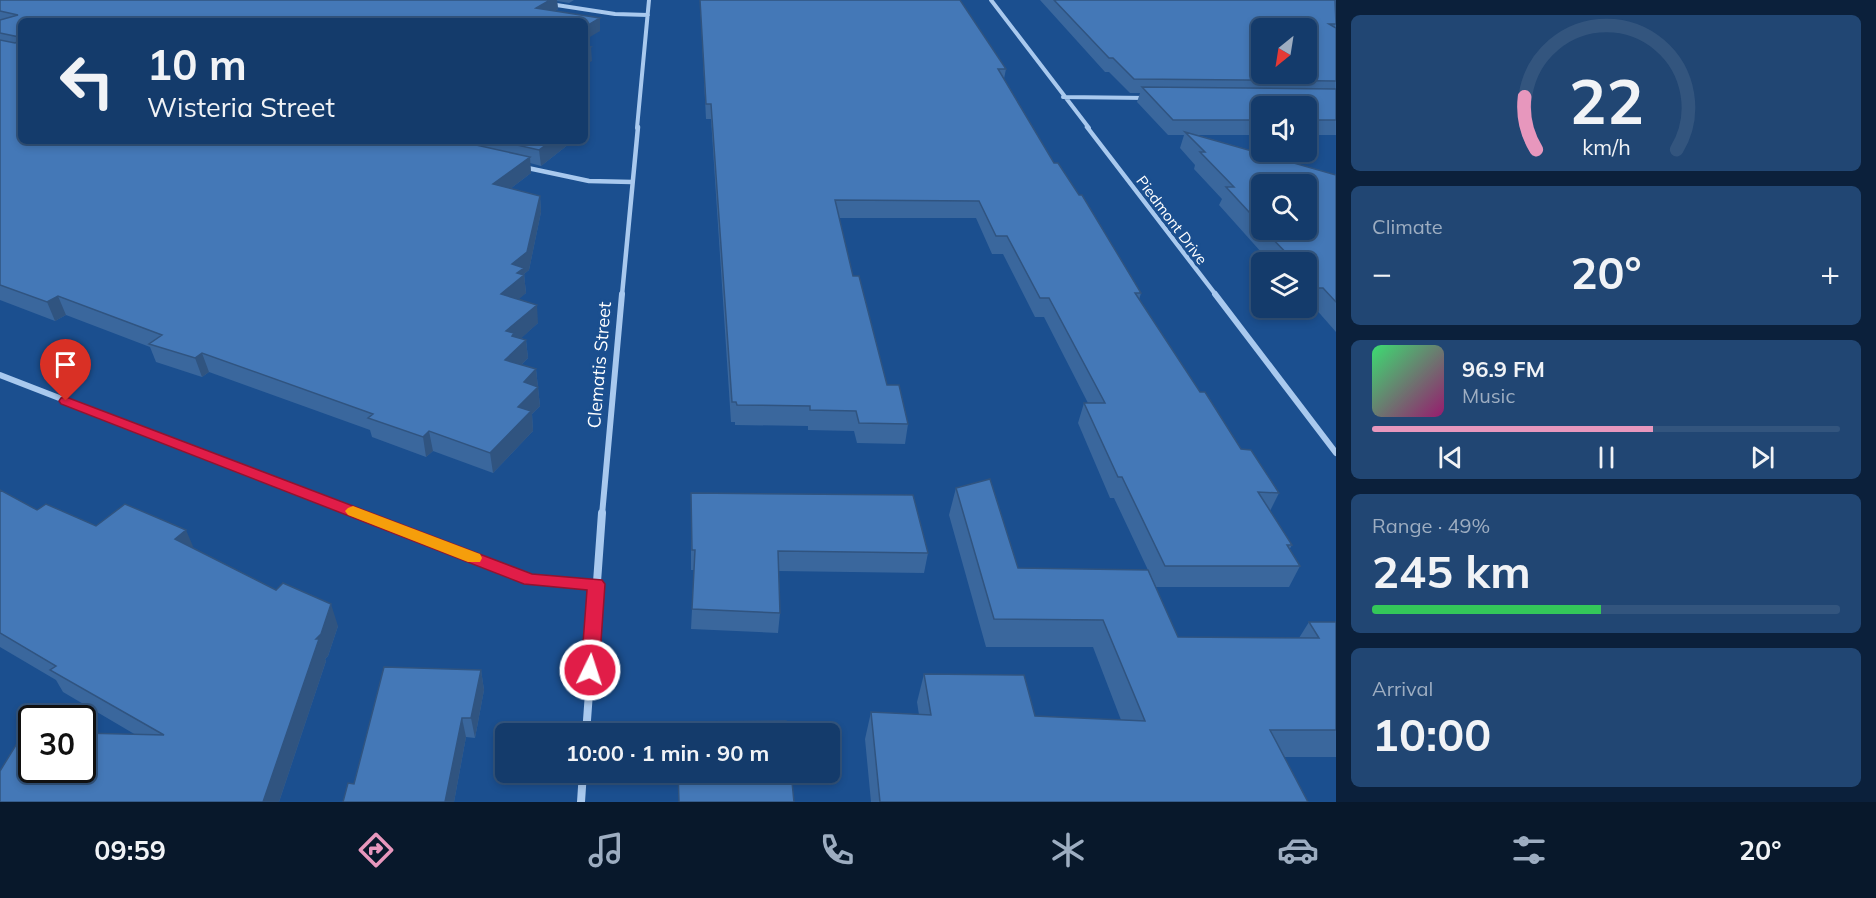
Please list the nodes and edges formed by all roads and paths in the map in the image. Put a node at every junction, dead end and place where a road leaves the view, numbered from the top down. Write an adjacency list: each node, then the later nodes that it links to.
1 (649, 0): 4 (street, Clematis Street)
2 (991, 0): 5 (street, Piedmont Drive)
3 (548, 4): 4 (street)
4 (648, 15): 8 (street, Clematis Street)
5 (1063, 97): 6 (street); 10 (street, Piedmont Drive)
6 (1158, 98)
7 (522, 166): 8 (street)
8 (632, 182): 11 (street, Clematis Street)
9 (0, 375): 11 (street)
10 (1336, 453)
11 (596, 584): 12 (street, Clematis Street)
12 (587, 723)
13 (582, 783): 14 (street)
14 (581, 802)

